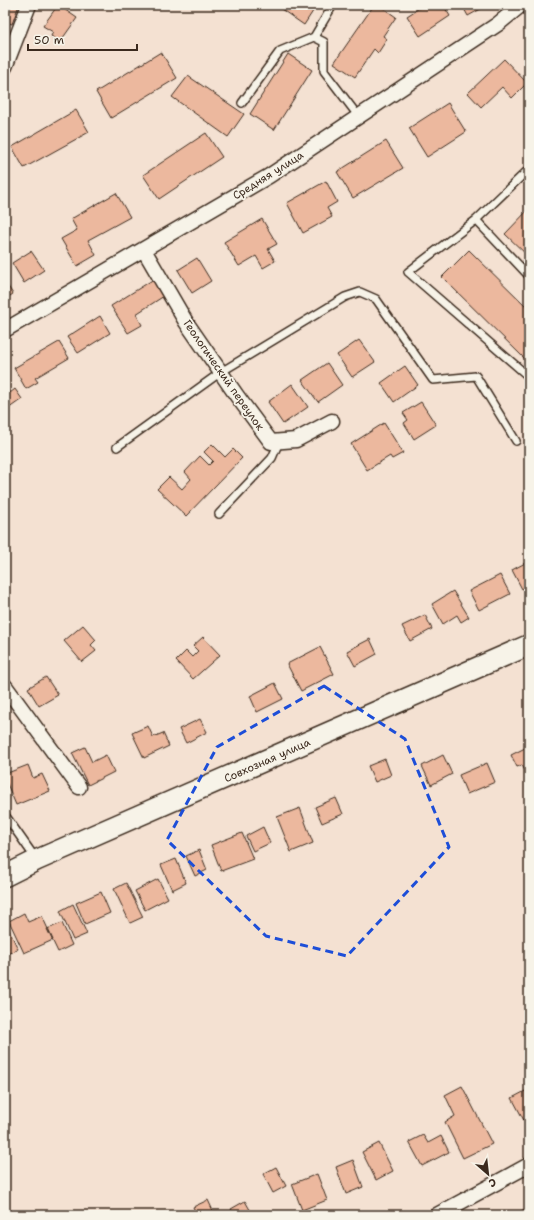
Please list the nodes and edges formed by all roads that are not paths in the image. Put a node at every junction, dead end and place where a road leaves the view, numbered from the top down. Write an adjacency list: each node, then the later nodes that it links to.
1 (29, 5): 5 (street)
2 (333, 5): 4 (lane)
3 (521, 5): 7 (street, Средняя улица)
4 (314, 37): 6 (lane); 7 (lane)
5 (5, 67)
6 (242, 103)
7 (359, 117): 10 (street, Средняя улица)
8 (529, 169): 9 (lane)
9 (476, 220): 11 (lane); 14 (lane)
10 (144, 250): 12 (street, Средняя улица); 13 (street, Геологический переулок)
11 (529, 276)
12 (5, 330)
13 (221, 372): 16 (lane); 17 (street, Геологический переулок); 18 (lane)
14 (529, 377)
15 (332, 421): 17 (street)
16 (516, 441)
17 (279, 442): 19 (lane)
18 (117, 447)
19 (219, 514)
20 (529, 645): 24 (street, Совхозная улица)
21 (5, 686): 22 (street)
22 (79, 787)
23 (5, 815): 24 (lane)
24 (37, 860): 25 (street, Совхозная улица)
25 (5, 876)
26 (529, 1165): 27 (street)
27 (437, 1215)

